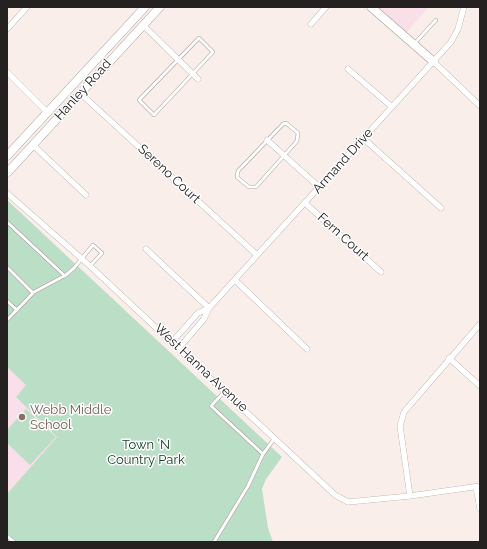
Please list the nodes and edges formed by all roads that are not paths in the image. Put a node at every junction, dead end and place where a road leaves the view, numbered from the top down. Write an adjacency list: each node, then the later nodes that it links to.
1 (28, 7): 11 (street)
2 (145, 7): 12 (main road, Hanley Road)
3 (149, 7): 10 (main road)
4 (160, 7): 10 (main road, Hanley Road)
5 (326, 7): 9 (street)
6 (371, 7): 13 (main road)
7 (464, 7): 15 (street, Armand Drive)
8 (436, 20): 13 (lane)
9 (310, 24)
10 (143, 25): 12 (main road); 14 (street); 20 (main road, Hanley Road)
11 (7, 29)
12 (124, 30): 23 (main road, Hanley Road)
13 (414, 45): 15 (main road)
14 (178, 59): 18 (street); 18 (lane); 18 (lane)
15 (434, 62): 21 (street); 22 (street, Armand Drive)
16 (348, 69): 22 (street)
17 (7, 72): 23 (street)
18 (194, 74): 19 (street)
19 (198, 79)
20 (80, 93): 26 (main road, Hanley Road); 37 (street, Sereno Court)
21 (480, 106)
22 (392, 107): 24 (street, Armand Drive)
23 (47, 112): 27 (main road, Hanley Road)
24 (364, 139): 30 (street, Armand Drive); 34 (street)
25 (267, 140): 28 (street); 28 (lane); 28 (lane)
26 (33, 145): 29 (main road, Hanley Road); 32 (street)
27 (7, 156)
28 (284, 156): 30 (street)
29 (7, 173)
30 (319, 187): 33 (street, Armand Drive)
31 (7, 192): 38 (street, West Hanna Avenue)
32 (86, 194)
33 (305, 203): 37 (street, Armand Drive); 41 (street, Fern Court)
34 (441, 208)
35 (7, 222): 42 (lane)
36 (146, 248): 46 (street)
37 (257, 255): 43 (street, Armand Drive)
38 (82, 258): 39 (street, West Hanna Avenue); 39 (lane); 42 (lane)
39 (90, 266): 50 (street, West Hanna Avenue)
40 (7, 267): 44 (lane)
41 (382, 272)
42 (65, 276): 44 (lane)
43 (234, 280): 46 (street, Armand Drive); 52 (street)
44 (33, 292): 47 (lane)
45 (7, 301): 47 (lane)
46 (209, 308): 50 (street, Armand Drive); 51 (street, Armand Drive)
47 (17, 310): 48 (lane)
48 (7, 320)
49 (480, 324): 53 (street)
50 (172, 342): 51 (street, West Hanna Avenue)
51 (179, 348): 55 (street, West Hanna Avenue)
52 (307, 349)
53 (449, 358): 54 (street); 59 (street)
54 (480, 386)
55 (225, 391): 56 (street, West Hanna Avenue); 57 (lane)
56 (275, 437): 57 (lane); 59 (street, West Hanna Avenue)
57 (263, 454): 63 (lane)
58 (478, 486): 59 (street, West Hanna Avenue); 60 (street)
59 (410, 496)
60 (480, 509)
61 (7, 535): 62 (lane)
62 (14, 542)
63 (214, 542)

